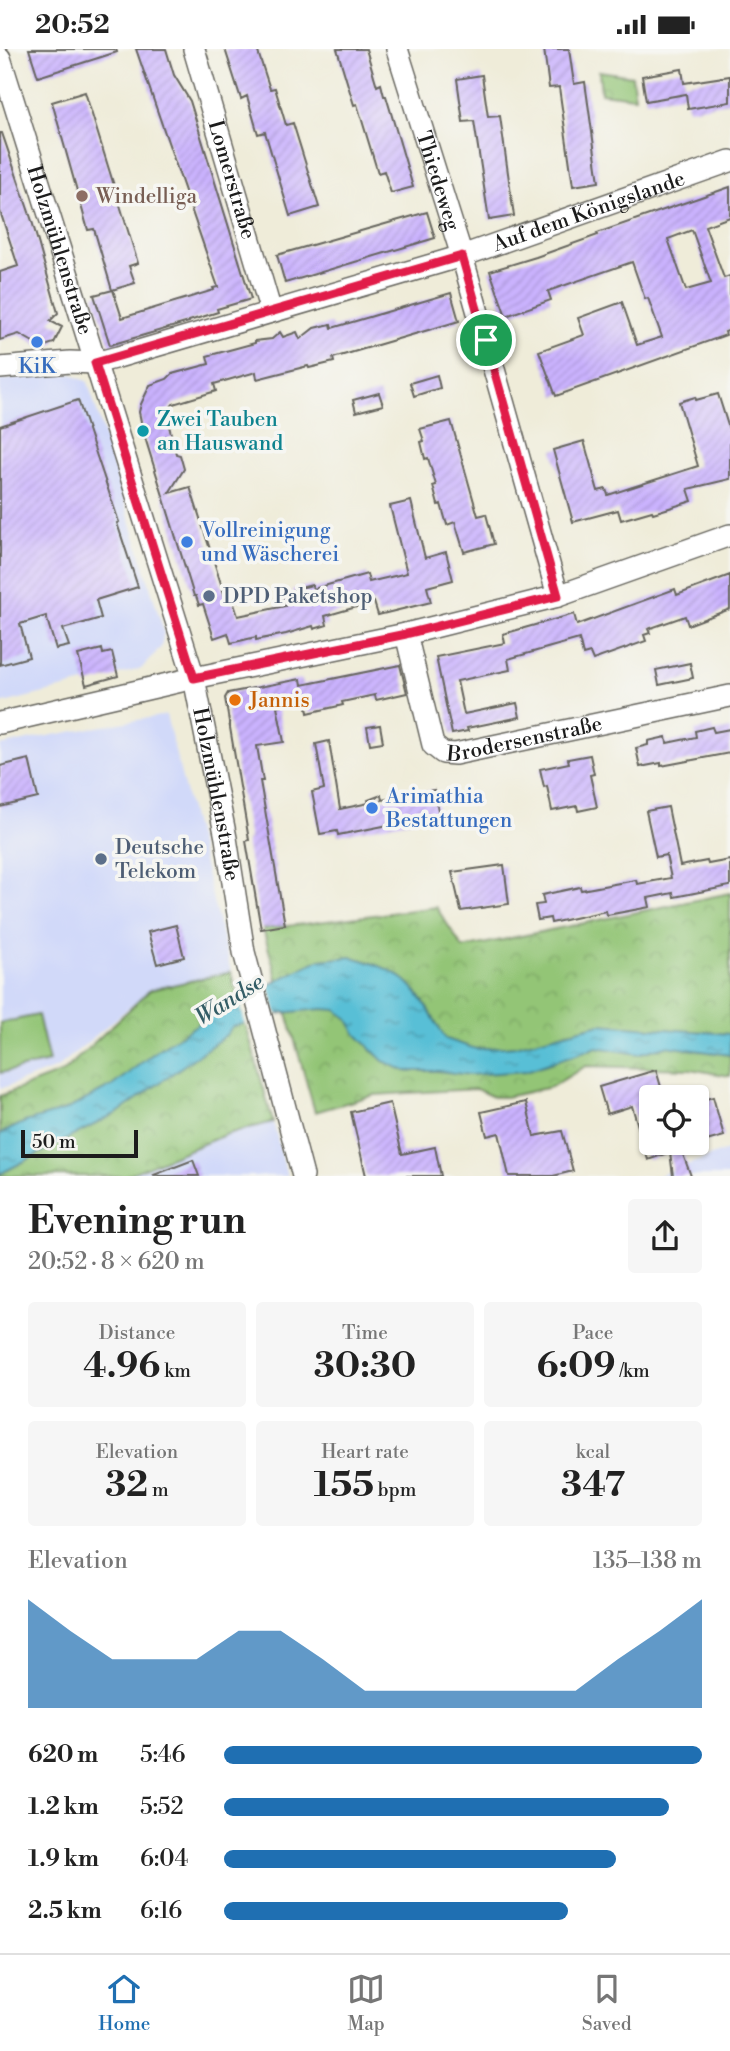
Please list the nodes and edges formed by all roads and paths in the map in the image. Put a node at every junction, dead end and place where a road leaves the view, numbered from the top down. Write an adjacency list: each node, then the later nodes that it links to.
1 (194, 49): 6 (street, Lomerstraße)
2 (397, 49): 5 (street, Thiedeweg)
3 (0, 58): 7 (street, Holzmühlenstraße)
4 (730, 161): 5 (street, Auf dem Königslande)
5 (462, 256): 6 (street, Auf dem Königslande); 10 (street, Thiedeweg)
6 (271, 311): 7 (street, Auf dem Königslande)
7 (95, 363): 8 (street, Auf dem Königslande); 12 (street, Holzmühlenstraße)
8 (0, 368)
9 (730, 535): 10 (street)
10 (558, 596): 11 (street)
11 (406, 634): 12 (street); 13 (street, Brodersenstraße)
12 (194, 678): 14 (street); 15 (street, Holzmühlenstraße)
13 (730, 696)
14 (0, 723)
15 (303, 1176)

